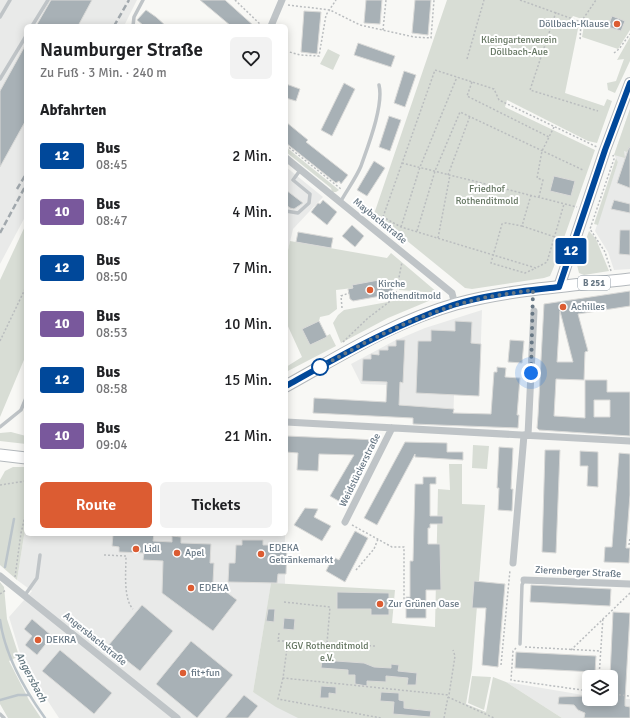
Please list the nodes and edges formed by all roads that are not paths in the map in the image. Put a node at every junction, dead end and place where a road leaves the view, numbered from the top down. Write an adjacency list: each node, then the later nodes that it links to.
1 (10, 0): 5 (lane)
2 (48, 0): 6 (lane)
3 (143, 0): 7 (lane)
4 (281, 2): 8 (street)
5 (0, 17)
6 (33, 24)
7 (133, 24)
8 (271, 24)
9 (24, 39): 10 (lane)
10 (0, 79)
11 (630, 83): 18 (main road)
12 (379, 85): 15 (lane)
13 (288, 159): 14 (street, Maybachstraße)
14 (301, 169): 15 (street, Maybachstraße); 16 (lane)
15 (341, 201): 19 (street, Maybachstraße)
16 (288, 211)
17 (630, 279): 18 (main road, B 251)
18 (559, 287): 19 (main road, B 251)
19 (455, 305): 21 (main road, B 251)
20 (534, 311): 26 (street)
21 (288, 382)
22 (24, 403): 24 (lane)
23 (288, 422): 25 (street)
24 (0, 427)
25 (392, 428): 26 (street); 30 (street, Weidstückerstraße)
26 (526, 435): 27 (street); 32 (street)
27 (630, 441)
28 (0, 455): 29 (main road)
29 (24, 458)
30 (345, 522)
31 (40, 555): 36 (lane)
32 (513, 563)
33 (0, 576): 36 (street, Angersbachstraße)
34 (524, 580): 35 (street, Zierenberger Straße); 37 (lane)
35 (630, 584)
36 (25, 595): 40 (street, Angersbachstraße)
37 (520, 644)
38 (0, 714): 39 (lane)
39 (4, 718)
40 (177, 718)

